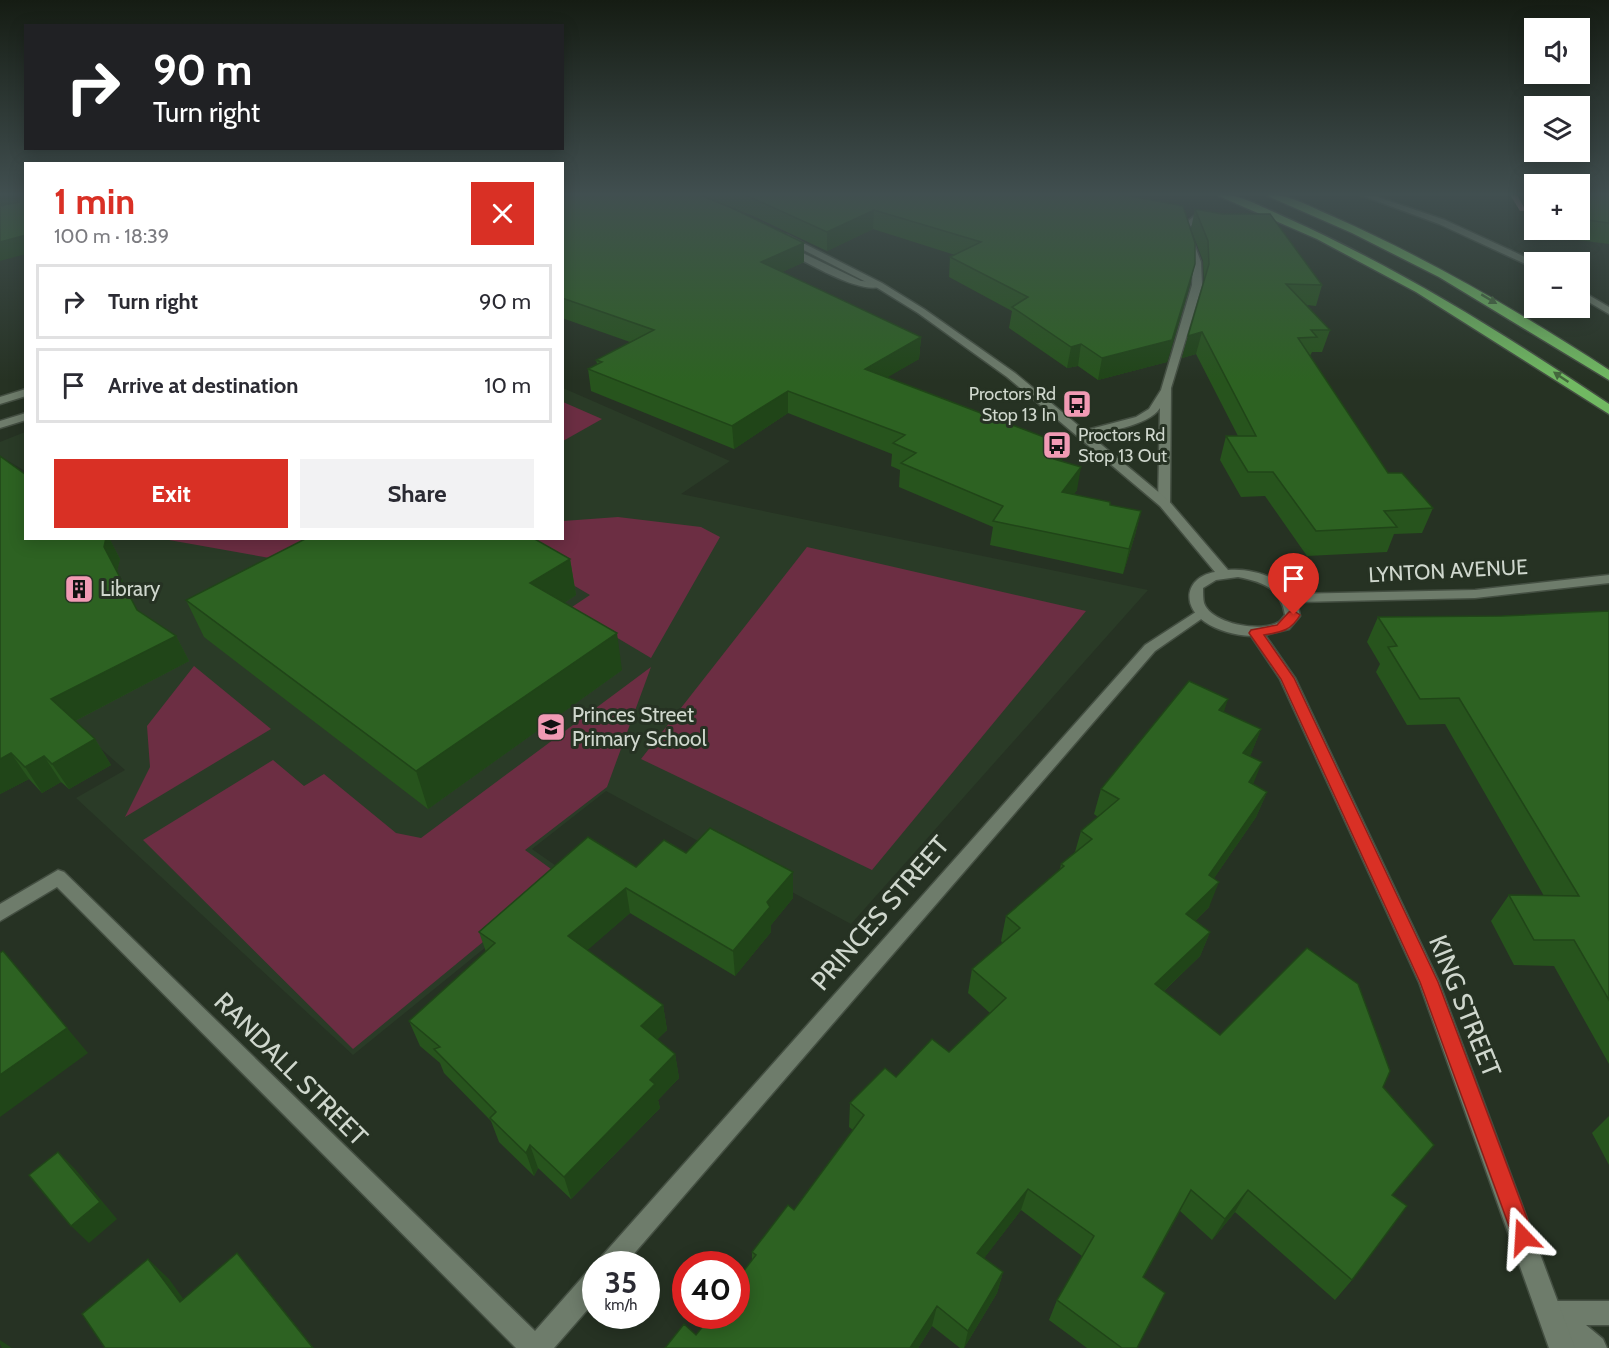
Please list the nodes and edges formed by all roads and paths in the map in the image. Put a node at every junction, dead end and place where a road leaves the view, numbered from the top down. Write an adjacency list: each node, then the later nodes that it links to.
1 (816, 256): 14 (street)
2 (1195, 256): 8 (street)
3 (1359, 256): 11 (highway, one-way to 3)
4 (1408, 256): 7 (highway, one-way to 7)
5 (1590, 299): 6 (street)
6 (1609, 311)
7 (1609, 376)
8 (1166, 388): 14 (street); 15 (street)
9 (24, 393): 10 (street)
10 (0, 401)
11 (1609, 410)
12 (24, 417): 13 (street)
13 (0, 425)
14 (1083, 434): 15 (street)
15 (1164, 503): 16 (street)
16 (1224, 574): 18 (street); 19 (street)
17 (1609, 579): 18 (street, LYNTON AVENUE)
18 (1289, 598): 20 (street)
19 (1202, 612): 20 (street); 22 (street, PRINCES STREET)
20 (1256, 633): 24 (street, KING STREET)
21 (0, 913): 26 (street, RANDALL STREET)
22 (621, 1251)
23 (582, 1297): 26 (street)
24 (1551, 1313): 25 (street); 27 (street, KING STREET); 28 (street)
25 (1609, 1313)
26 (536, 1348)
27 (1562, 1348)
28 (1594, 1348)

